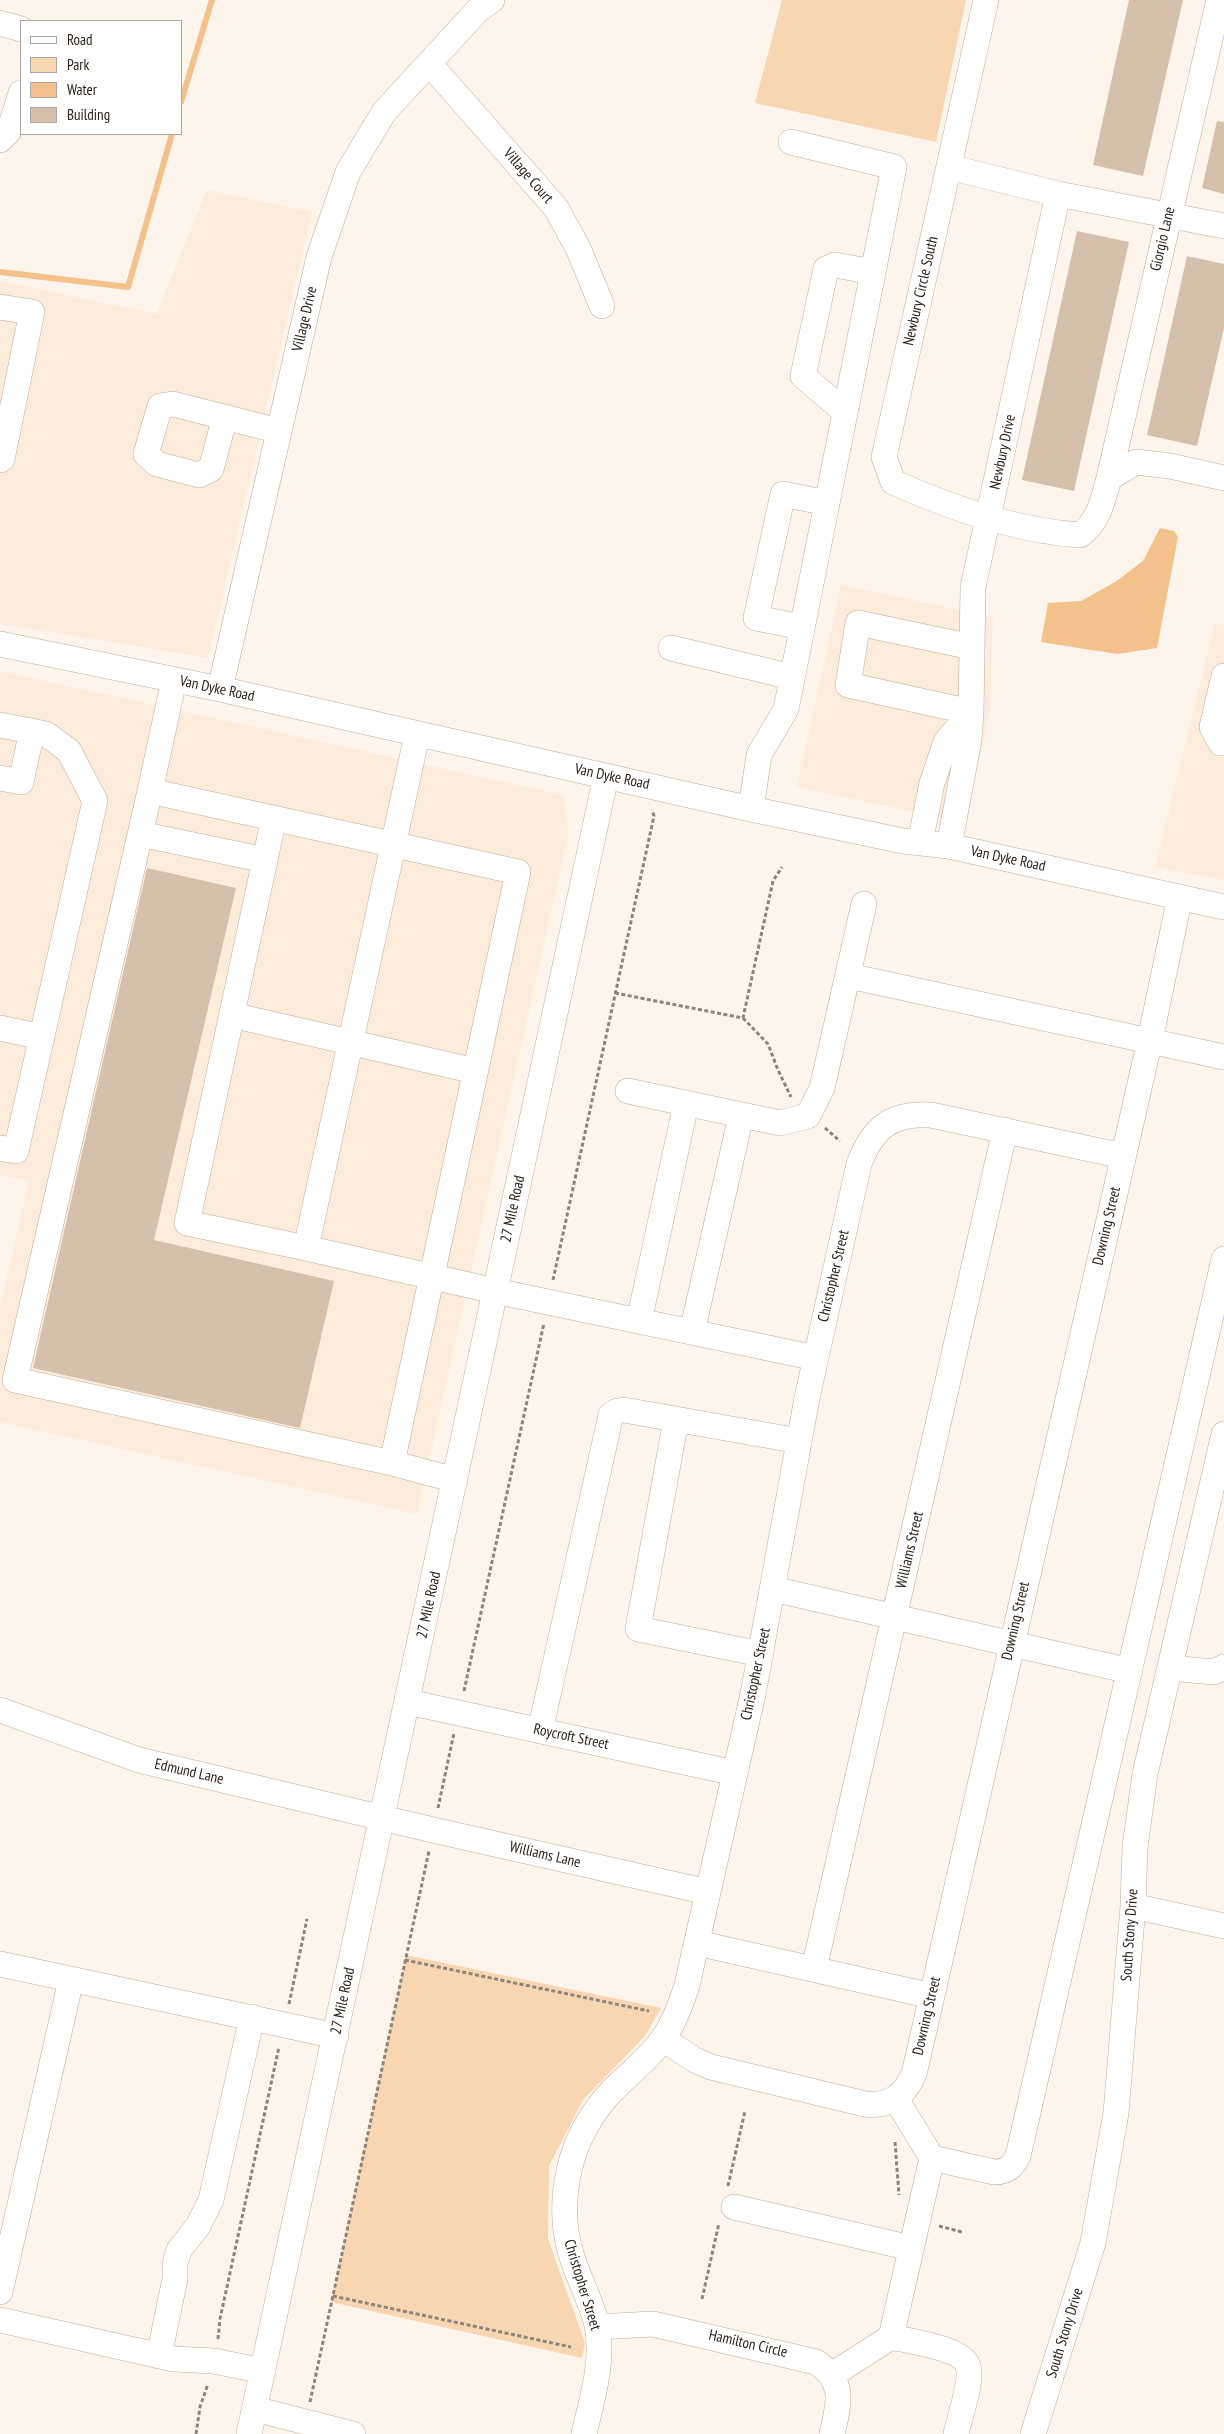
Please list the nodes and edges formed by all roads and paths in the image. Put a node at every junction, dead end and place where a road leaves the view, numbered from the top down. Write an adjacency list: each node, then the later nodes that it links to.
1 (492, 0): 6 (street, Village Drive)
2 (986, 0): 10 (street, Newbury Circle South)
3 (1219, 0): 12 (street, Giorgio Lane)
4 (0, 23): 5 (street)
5 (20, 28)
6 (429, 63): 15 (street, Village Court); 19 (street, Village Drive)
7 (20, 97): 8 (street)
8 (0, 140)
9 (791, 142): 14 (street)
10 (949, 167): 11 (street); 24 (street, Newbury Circle South)
11 (1058, 194): 12 (street); 24 (street, Newbury Drive)
12 (1169, 214): 13 (street); 21 (street, Giorgio Lane)
13 (1224, 226)
14 (873, 272): 17 (street); 17 (street)
15 (602, 306)
16 (0, 307): 20 (street)
17 (845, 412): 23 (street)
18 (225, 417): 19 (street)
19 (279, 431): 32 (street, Village Drive)
20 (0, 460)
21 (1109, 478): 22 (street); 24 (street, Newbury Circle South)
22 (1224, 478)
23 (827, 503): 25 (street); 25 (street)
24 (989, 516): 27 (street, Newbury Drive)
25 (802, 627): 30 (street)
26 (0, 644): 31 (street, Van Dyke Road)
27 (972, 647): 33 (street, Newbury Drive); 33 (street)
28 (671, 648): 30 (street)
29 (1224, 676): 37 (street)
30 (792, 677): 42 (street)
31 (174, 680): 32 (street, Van Dyke Road); 40 (street)
32 (220, 689): 36 (street, Van Dyke Road)
33 (971, 712): 45 (street); 47 (street, Newbury Drive)
34 (0, 725): 35 (street)
35 (32, 731): 39 (street); 58 (street)
36 (417, 735): 38 (street, Van Dyke Road); 46 (street)
37 (1224, 743)
38 (606, 776): 42 (street, Van Dyke Road); 75 (street, 27 Mile Road)
39 (0, 778)
40 (150, 791): 43 (street); 44 (street)
41 (645, 805): 54 (path)
42 (751, 809): 45 (street, Van Dyke Road)
43 (274, 818): 46 (street); 48 (street)
44 (140, 834): 48 (street); 83 (street)
45 (920, 843): 47 (street, Van Dyke Road)
46 (394, 845): 60 (street); 62 (street)
47 (948, 846): 50 (street, Van Dyke Road)
48 (265, 860): 55 (street)
49 (782, 867): 56 (path)
50 (1180, 897): 52 (street, Van Dyke Road); 59 (street, Downing Street)
51 (864, 904): 53 (street)
52 (1224, 907)
53 (849, 976): 59 (street); 65 (street)
54 (616, 993): 56 (path); 74 (path)
55 (232, 1015): 60 (street); 71 (street)
56 (743, 1018): 65 (path)
57 (0, 1028): 58 (street)
58 (42, 1037): 69 (street)
59 (1150, 1040): 61 (street); 70 (street, Downing Street)
60 (351, 1043): 62 (street); 71 (street)
61 (1224, 1057)
62 (475, 1071): 73 (street)
63 (628, 1090): 64 (street)
64 (686, 1104): 66 (street); 77 (street)
65 (810, 1114): 66 (street); 68 (path)
66 (741, 1116): 78 (street)
67 (1006, 1130): 70 (street, Christopher Street); 79 (street, Christopher Street); 87 (street, Williams Street)
68 (840, 1140)
69 (0, 1148)
70 (1123, 1156): 88 (street, Downing Street)
71 (306, 1248): 73 (street)
72 (1224, 1259): 92 (street)
73 (431, 1276): 75 (street); 83 (street)
74 (552, 1286)
75 (496, 1291): 77 (street); 85 (street, 27 Mile Road)
76 (545, 1315): 93 (path)
77 (639, 1321): 78 (street)
78 (692, 1332): 79 (street)
79 (816, 1358): 82 (street, Christopher Street)
80 (676, 1420): 82 (street); 89 (street); 97 (street)
81 (1224, 1434): 84 (street, South Stony Drive)
82 (799, 1441): 86 (street, Christopher Street)
83 (392, 1463): 85 (street)
84 (1220, 1472): 91 (street, South Stony Drive)
85 (455, 1480): 94 (street, 27 Mile Road)
86 (772, 1589): 87 (street); 89 (street, Christopher Street)
87 (895, 1616): 88 (street); 108 (street, Williams Street)
88 (1011, 1643): 92 (street); 110 (street, Downing Street)
89 (761, 1654): 98 (street, Christopher Street)
90 (1224, 1667): 91 (street)
91 (1170, 1668): 102 (street, South Stony Drive)
92 (1130, 1671): 118 (street)
93 (462, 1698)
94 (408, 1702): 97 (street, Roycroft Street); 99 (street, 27 Mile Road)
95 (0, 1710): 99 (street, Edmund Lane)
96 (455, 1727): 100 (path)
97 (540, 1730): 98 (street, Roycroft Street)
98 (735, 1773): 101 (street, Christopher Street)
99 (383, 1818): 100 (street, Williams Lane); 114 (street, 27 Mile Road)
100 (433, 1830): 101 (street, Williams Lane); 106 (path)
101 (708, 1892): 105 (street, Christopher Street)
102 (1133, 1906): 104 (street); 140 (street, South Stony Drive)
103 (307, 1919): 111 (path)
104 (1224, 1926)
105 (697, 1943): 108 (street); 115 (street, Christopher Street)
106 (405, 1960): 112 (path); 122 (path)
107 (0, 1964): 109 (street)
108 (814, 1969): 110 (street)
109 (71, 1980): 113 (street); 121 (street)
110 (932, 1996): 117 (street, Downing Street)
111 (289, 2006)
112 (649, 2011)
113 (252, 2017): 114 (street); 128 (street)
114 (336, 2036): 129 (street, 27 Mile Road)
115 (662, 2039): 117 (street); 124 (street, Christopher Street)
116 (280, 2042): 126 (path)
117 (896, 2098): 118 (street)
118 (932, 2158): 120 (street)
119 (734, 2206): 120 (street)
120 (911, 2248): 125 (street)
121 (0, 2292)
122 (333, 2296): 127 (path); 133 (path)
123 (0, 2320): 128 (street)
124 (597, 2326): 131 (street, Hamilton Circle); 134 (street, Christopher Street)
125 (891, 2337): 131 (street); 139 (street)
126 (218, 2344)
127 (571, 2348)
128 (159, 2356): 129 (street)
129 (262, 2372): 132 (street, 27 Mile Road)
130 (211, 2375): 135 (path)
131 (832, 2375): 138 (street)
132 (254, 2409): 133 (street); 136 (street, 27 Mile Road)
133 (306, 2421): 137 (street)
134 (590, 2433)
135 (196, 2434)
136 (249, 2434)
137 (353, 2434)
138 (832, 2434)
139 (956, 2434)
140 (1033, 2434)

